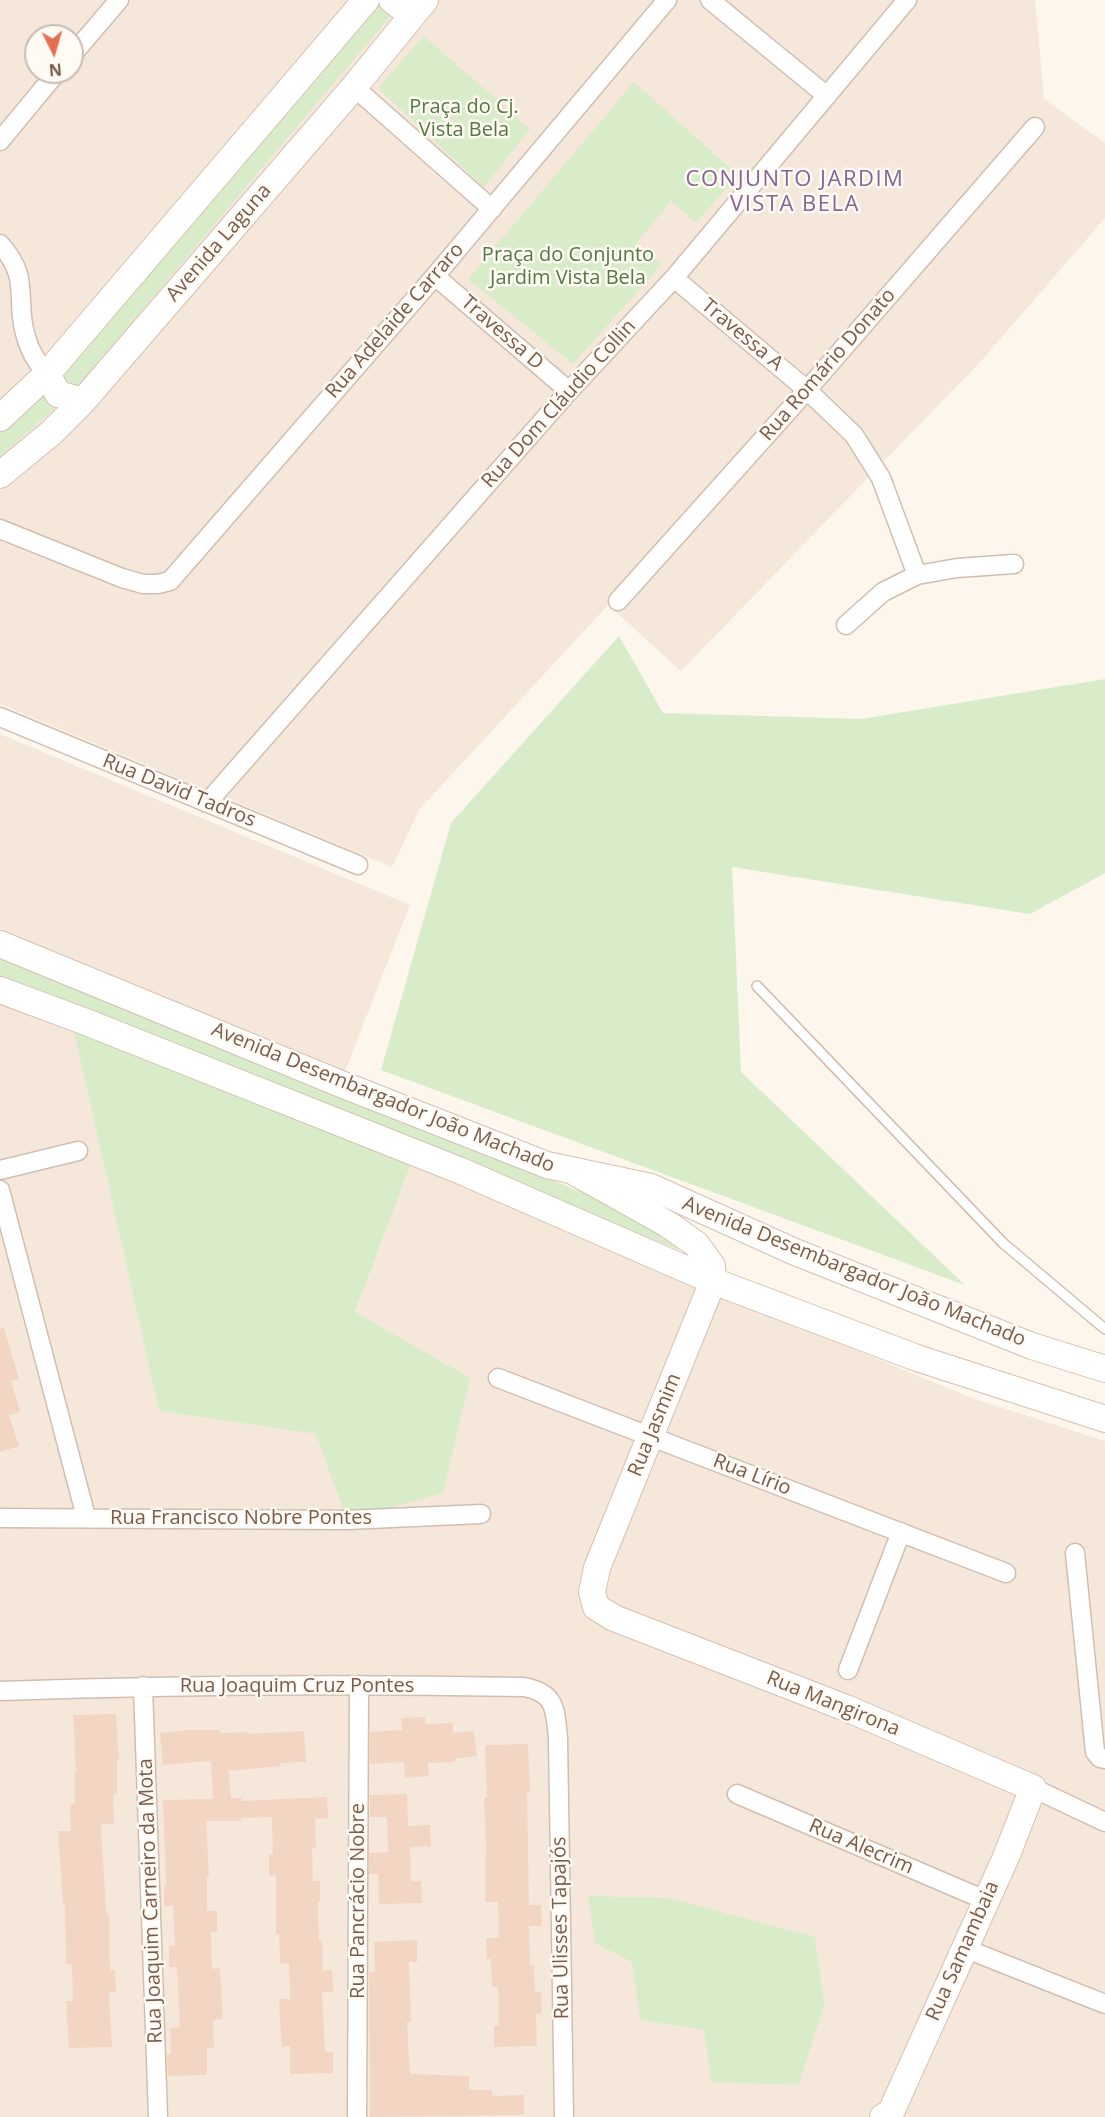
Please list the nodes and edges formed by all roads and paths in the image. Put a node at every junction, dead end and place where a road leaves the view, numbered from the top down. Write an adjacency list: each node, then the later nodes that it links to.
1 (119, 0): 7 (street)
2 (366, 0): 17 (street)
3 (667, 0): 13 (street, Rua Adelaide Carraro)
4 (710, 0): 10 (street)
5 (907, 0): 10 (street, Rua Dom Cláudio Collin)
6 (410, 5): 9 (street, Avenida Laguna)
7 (84, 41)
8 (47, 84): 12 (street)
9 (354, 87): 13 (street); 20 (street, Avenida Laguna)
10 (826, 96): 16 (street, Rua Dom Cláudio Collin)
11 (1035, 127): 18 (street, Rua Romário Donato)
12 (0, 141)
13 (492, 209): 15 (street, Rua Adelaide Carraro)
14 (0, 243): 17 (street)
15 (435, 276): 19 (street, Travessa D); 23 (street, Rua Adelaide Carraro)
16 (674, 278): 18 (street, Travessa A); 19 (street, Rua Dom Cláudio Collin)
17 (47, 374): 20 (street); 21 (street)
18 (807, 390): 25 (street, Travessa A); 26 (street, Rua Romário Donato)
19 (569, 391): 29 (street, Rua Dom Cláudio Collin)
20 (83, 401): 22 (street, Avenida Laguna)
21 (0, 418)
22 (0, 475)
23 (0, 529)
24 (1014, 564): 25 (street)
25 (917, 575): 27 (street)
26 (618, 601)
27 (846, 625)
28 (0, 717): 29 (street, Rua David Tadros)
29 (207, 803): 30 (street, Rua David Tadros)
30 (358, 865)
31 (0, 944): 36 (street, Avenida Desembargador João Machado)
32 (757, 986): 39 (lane)
33 (0, 990): 38 (street, Avenida Desembargador João Machado)
34 (78, 1151): 35 (street)
35 (0, 1170)
36 (576, 1173): 38 (street); 40 (street, Avenida Desembargador João Machado)
37 (0, 1190): 45 (street)
38 (713, 1281): 42 (street, Avenida Desembargador João Machado); 43 (street, Rua Jasmim)
39 (1105, 1329)
40 (1105, 1369)
41 (498, 1378): 43 (street, Rua Lírio)
42 (1105, 1419)
43 (651, 1436): 47 (street, Rua Lírio); 49 (street, Rua Jasmim)
44 (481, 1514): 45 (street, Rua Francisco Nobre Pontes)
45 (86, 1517): 46 (street, Rua Francisco Nobre Pontes)
46 (0, 1518)
47 (902, 1532): 50 (street, Rua Lírio); 51 (street)
48 (1075, 1553): 56 (street)
49 (597, 1568): 57 (street, Rua Mangirona)
50 (1006, 1573)
51 (848, 1670)
52 (359, 1685): 53 (street, Rua Joaquim Cruz Pontes); 55 (street, Rua Joaquim Cruz Pontes); 65 (street, Rua Pancrácio Nobre)
53 (143, 1686): 54 (street, Rua Joaquim Cruz Pontes); 64 (street, Rua Joaquim Carneiro da Mota)
54 (0, 1691)
55 (558, 1738): 66 (street, Rua Ulisses Tapajós)
56 (1105, 1759)
57 (1033, 1788): 59 (street, Rua Mangirona); 60 (street, Rua Samambaia)
58 (737, 1794): 60 (street, Rua Alecrim)
59 (1105, 1822)
60 (985, 1900): 61 (street, Rua Samambaia)
61 (964, 1948): 62 (street); 63 (street, Rua Samambaia)
62 (1105, 2004)
63 (892, 2115)
64 (158, 2117)
65 (357, 2117)
66 (564, 2117)

